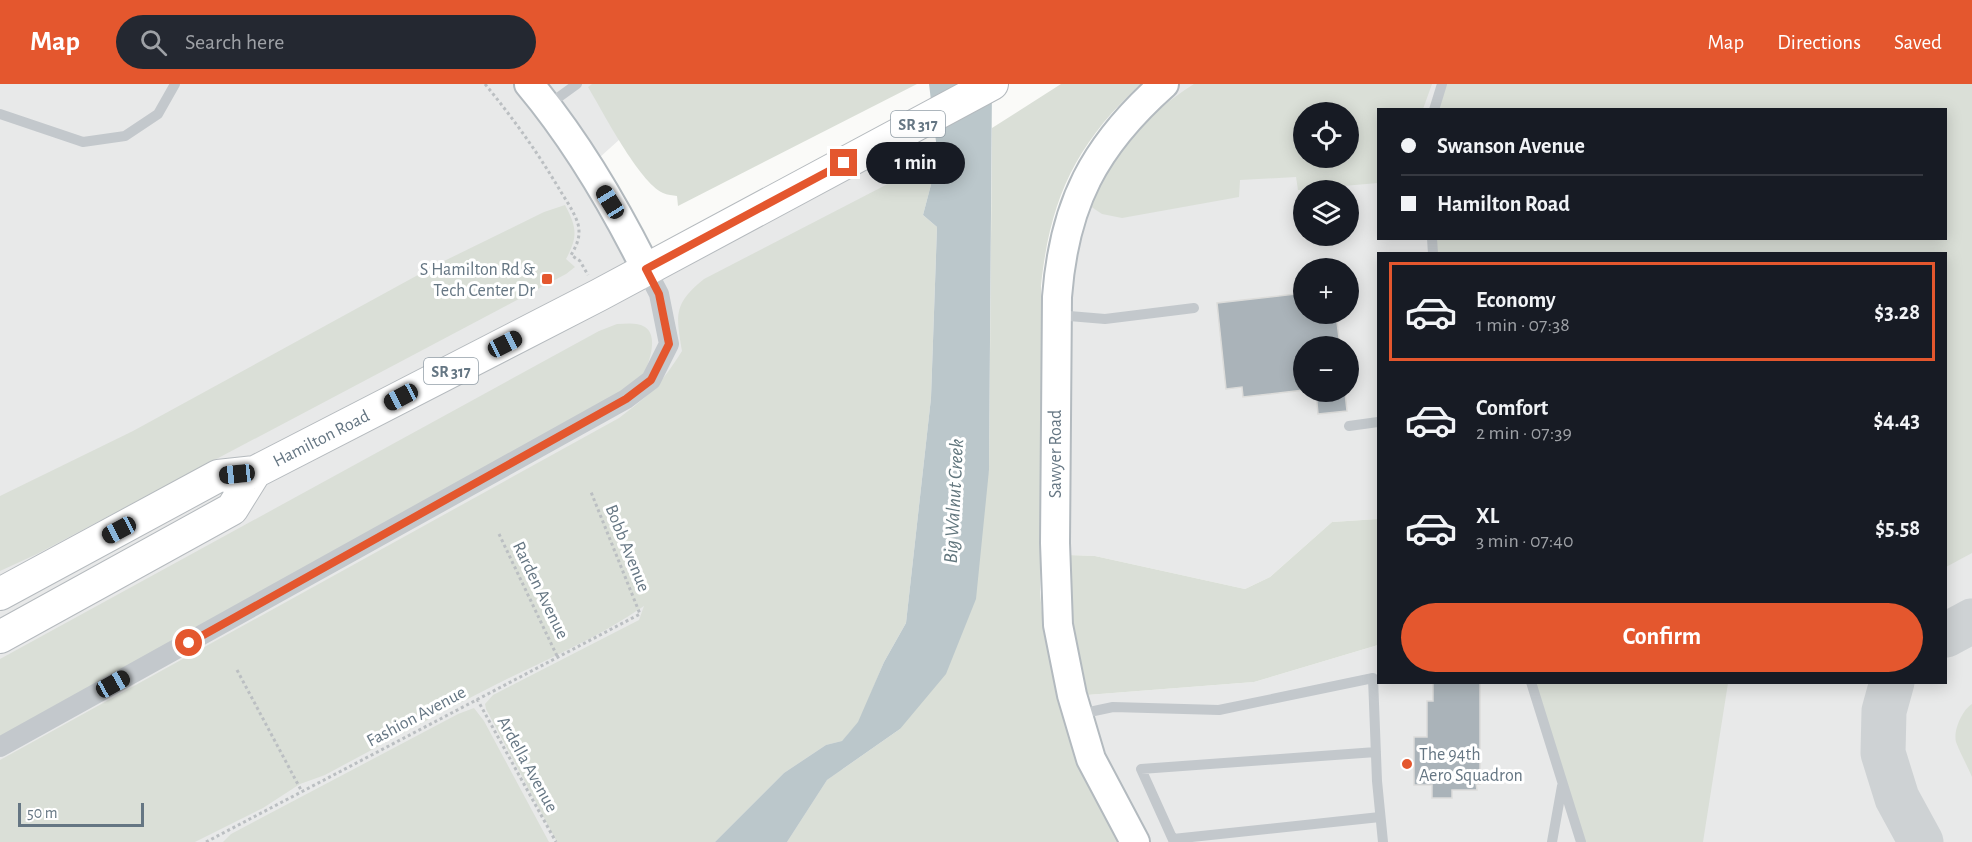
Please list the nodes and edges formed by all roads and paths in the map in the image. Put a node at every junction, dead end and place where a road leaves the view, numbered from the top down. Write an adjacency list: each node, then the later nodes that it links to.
1 (176, 84): 9 (lane)
2 (485, 84): 11 (path)
3 (577, 84): 7 (lane)
4 (992, 84): 10 (main road, Hamilton Road / SR 317)
5 (1164, 84): 13 (street, Sawyer Road)
6 (1442, 84): 8 (lane)
7 (538, 95): 10 (street)
8 (1435, 108)
9 (0, 114)
10 (646, 269): 11 (main road, Hamilton Road / SR 317); 27 (street)
11 (599, 295): 16 (main road, Hamilton Road / SR 317)
12 (1194, 308): 13 (lane)
13 (1056, 315): 26 (street, Sawyer Road)
14 (1377, 422): 15 (lane)
15 (1348, 426)
16 (255, 472): 19 (main road, Hamilton Road / SR 317); 21 (main road, Hamilton Road)
17 (591, 492): 20 (path, Bobb Avenue)
18 (499, 534): 22 (path, Rarden Avenue)
19 (0, 594)
20 (640, 614): 22 (path, Fashion Avenue)
21 (0, 637)
22 (558, 658): 25 (path, Fashion Avenue)
23 (237, 670): 30 (path)
24 (1532, 684): 29 (lane)
25 (477, 699): 30 (path, Fashion Avenue); 35 (path, Ardella Avenue)
26 (1077, 715): 28 (lane); 36 (street, Sawyer Road)
27 (0, 747)
28 (1376, 752): 31 (lane); 33 (lane)
29 (1563, 783): 38 (lane); 39 (lane)
30 (301, 790): 32 (path, Fashion Avenue)
31 (1380, 817): 33 (lane); 37 (lane)
32 (213, 840): 34 (path, Fashion Avenue)
33 (1174, 841)
34 (206, 842)
35 (556, 842)
36 (1135, 842)
37 (1383, 842)
38 (1552, 842)
39 (1581, 842)

